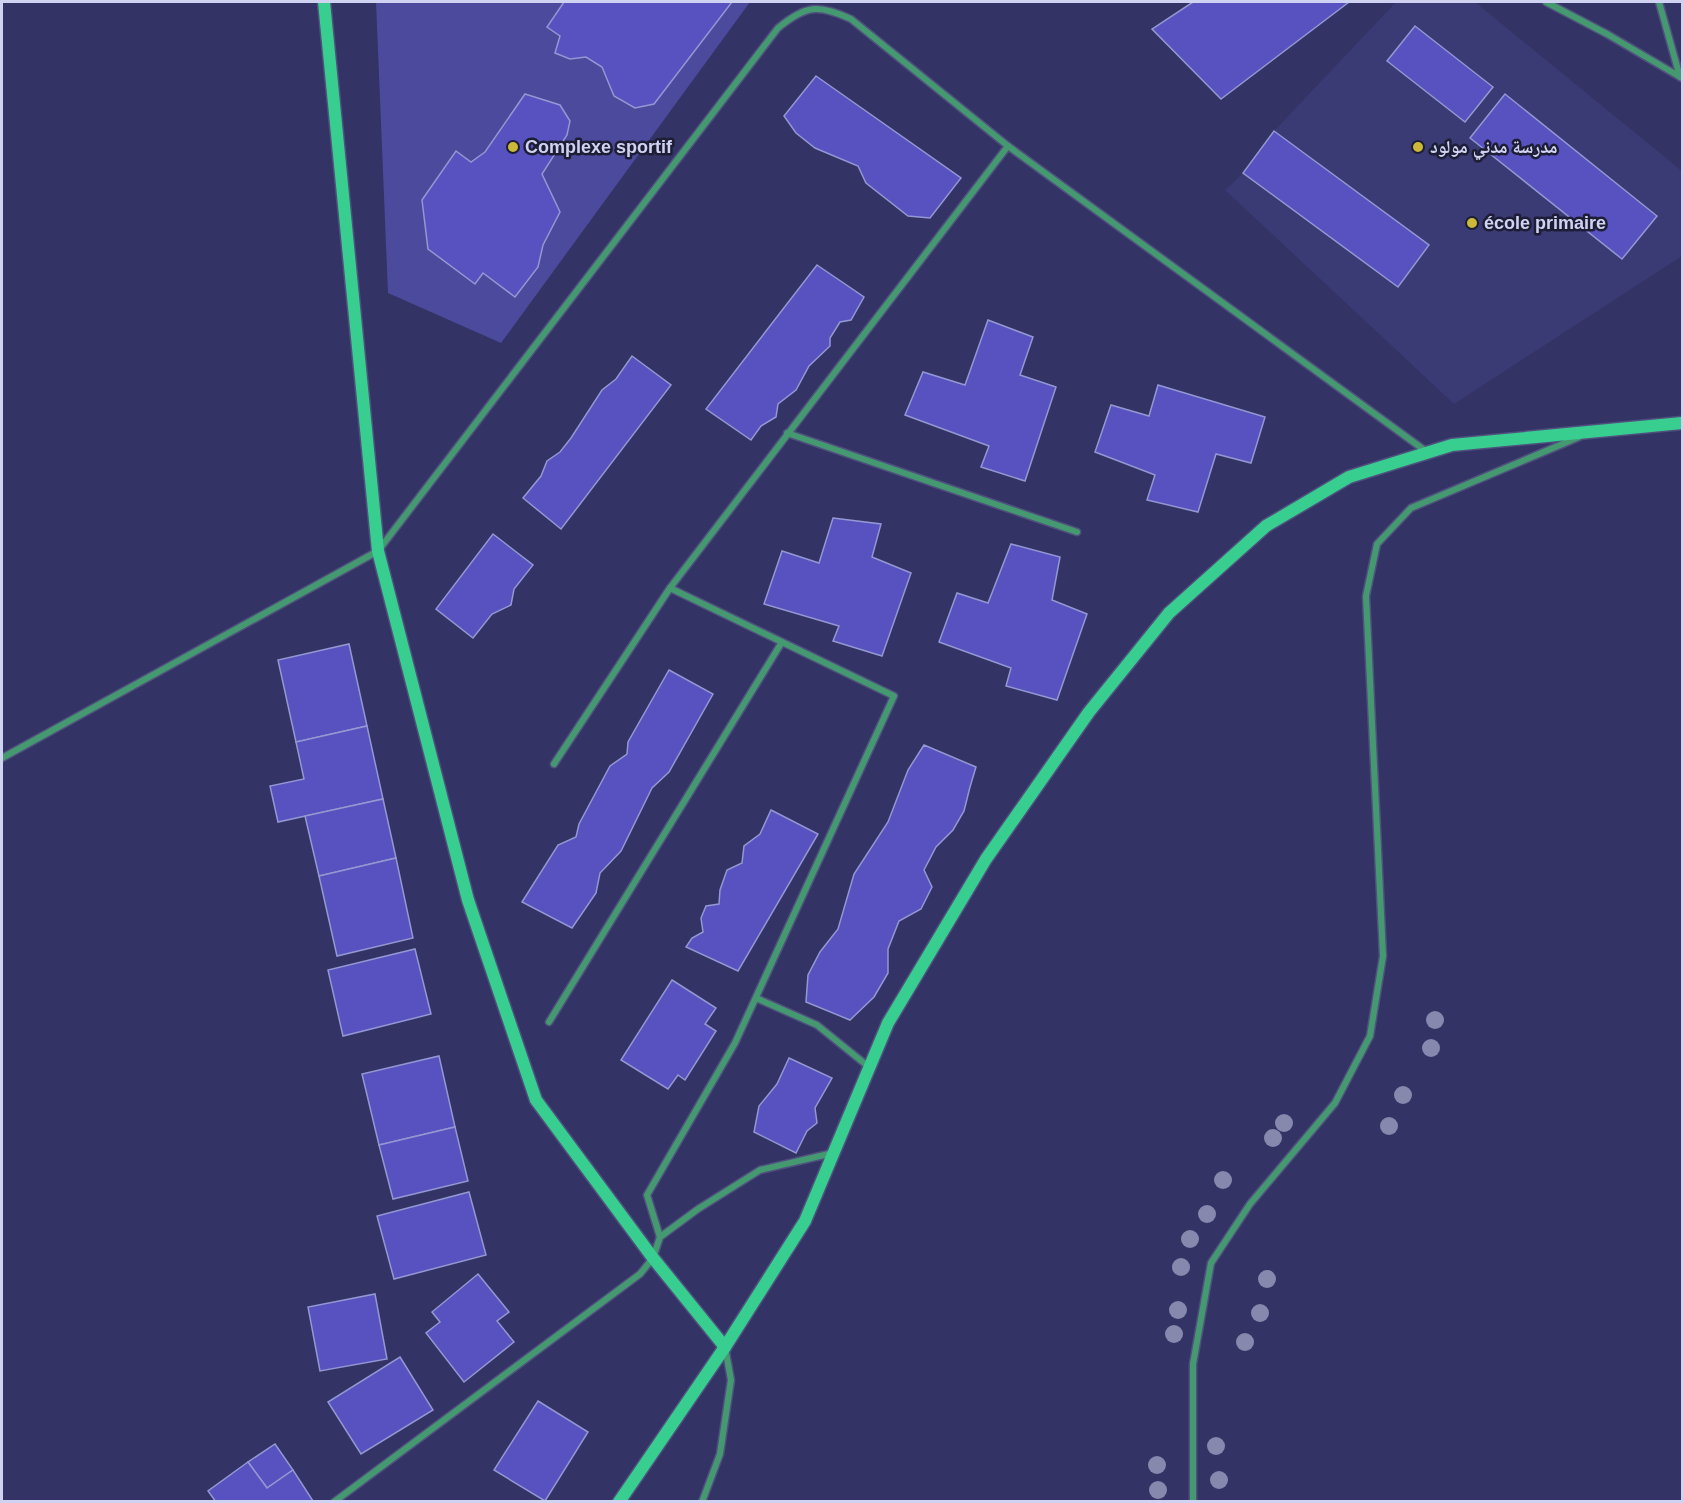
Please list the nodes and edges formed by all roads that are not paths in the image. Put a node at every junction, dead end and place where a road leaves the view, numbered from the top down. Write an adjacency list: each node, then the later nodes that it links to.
1 (324, 2): 11 (main road)
2 (1546, 2): 4 (street)
3 (1659, 2): 4 (street)
4 (1681, 78)
5 (1008, 147): 8 (street); 9 (street); 11 (street)
6 (1683, 423): 7 (main road)
7 (1590, 432): 9 (main road); 26 (street)
8 (787, 433): 10 (street); 12 (street)
9 (1428, 452): 18 (main road)
10 (1077, 532)
11 (378, 551): 14 (street); 21 (main road)
12 (670, 588): 13 (street); 15 (street)
13 (782, 642): 16 (street); 17 (street)
14 (2, 758)
15 (554, 764)
16 (756, 998): 18 (street); 20 (street)
17 (549, 1022)
18 (869, 1068): 19 (main road)
19 (833, 1153): 20 (street); 22 (main road)
20 (660, 1237): 21 (street)
21 (653, 1258): 22 (main road); 23 (street)
22 (725, 1347): 24 (main road); 25 (street)
23 (334, 1502)
24 (619, 1502)
25 (702, 1502)
26 (1194, 1502)

